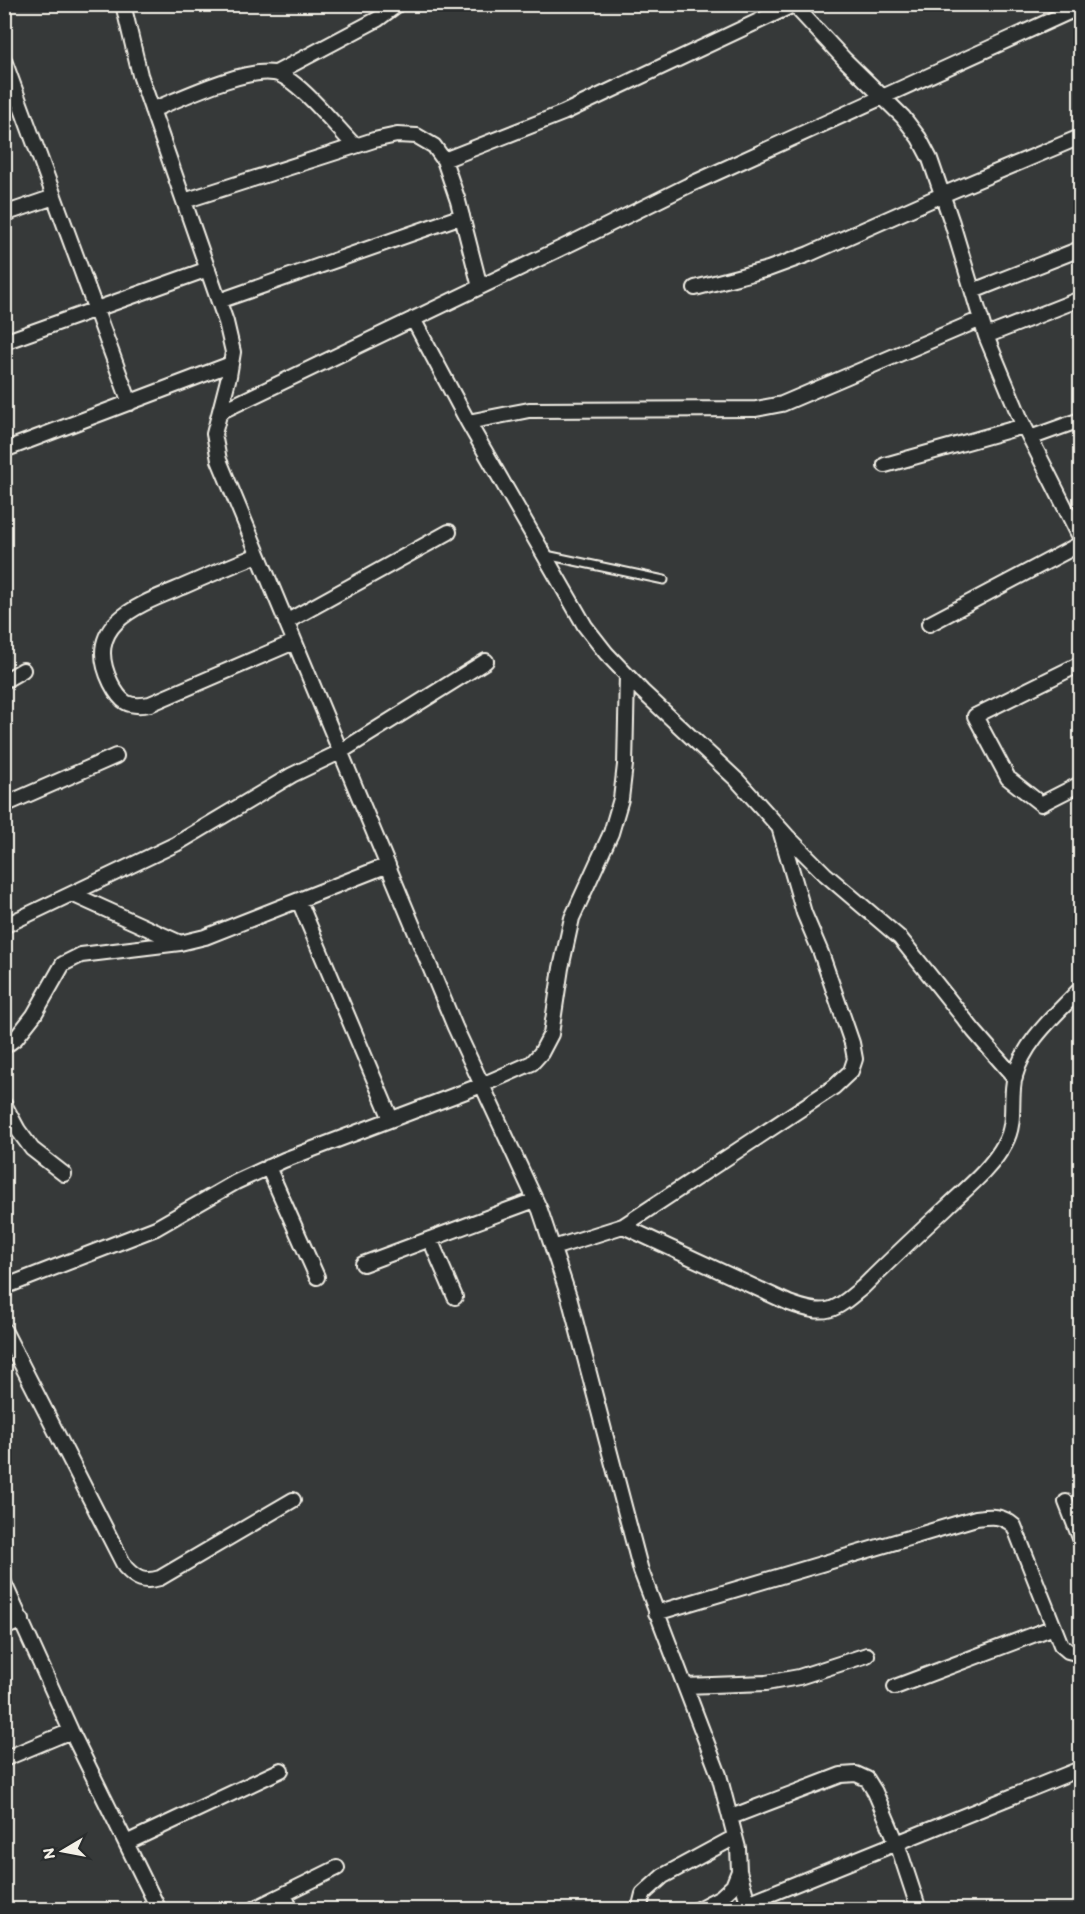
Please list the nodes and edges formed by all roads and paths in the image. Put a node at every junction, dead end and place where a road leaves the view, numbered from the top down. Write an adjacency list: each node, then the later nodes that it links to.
1 (123, 4): 9 (street)
2 (398, 4): 6 (street)
3 (794, 5): 8 (street); 12 (street)
4 (1080, 7): 8 (street)
5 (4, 60): 7 (street)
6 (276, 73): 9 (street); 11 (street)
7 (9, 88): 14 (street)
8 (883, 97): 13 (street); 20 (street)
9 (152, 110): 15 (street)
10 (1080, 137): 13 (street)
11 (355, 146): 12 (street); 15 (street)
12 (444, 160): 17 (street)
13 (942, 195): 21 (street); 22 (street)
14 (54, 197): 16 (street); 25 (street)
15 (184, 201): 19 (street)
16 (4, 214)
17 (462, 216): 20 (street); 24 (street)
18 (1080, 249): 22 (street)
19 (208, 269): 24 (street); 25 (street)
20 (480, 287): 26 (street)
21 (695, 288)
22 (973, 291): 27 (street)
23 (1080, 299): 28 (street)
24 (219, 301): 30 (street)
25 (95, 309): 29 (street); 31 (street)
26 (413, 319): 32 (street); 34 (street)
27 (981, 319): 28 (street); 34 (street)
28 (986, 336): 35 (street)
29 (4, 342)
30 (231, 364): 31 (street); 32 (street)
31 (130, 403): 36 (street)
32 (220, 412): 42 (street)
33 (1080, 420): 35 (street)
34 (468, 422): 41 (street)
35 (1027, 432): 37 (street); 39 (street)
36 (4, 450)
37 (885, 465)
38 (449, 532): 44 (street)
39 (1080, 537)
40 (1080, 544): 45 (street)
41 (543, 554): 43 (lane); 50 (street)
42 (258, 555): 44 (street); 46 (street)
43 (664, 580)
44 (286, 622): 46 (street)
45 (929, 624)
46 (294, 642): 52 (street)
47 (486, 661): 52 (street)
48 (1080, 664): 54 (street)
49 (23, 670): 51 (street)
50 (627, 675): 56 (street); 65 (street)
51 (4, 681)
52 (340, 752): 57 (street); 58 (street)
53 (116, 756): 55 (street)
54 (1080, 784)
55 (4, 805)
56 (780, 828): 64 (street); 71 (street)
57 (388, 865): 59 (street); 65 (street)
58 (72, 894): 60 (street); 61 (street)
59 (299, 901): 61 (street); 67 (street)
60 (4, 926)
61 (180, 943): 63 (street)
62 (1080, 989): 64 (street)
63 (4, 1047)
64 (1015, 1078): 71 (street)
65 (482, 1085): 67 (street); 70 (street)
66 (4, 1104): 69 (street)
67 (391, 1119): 68 (street)
68 (268, 1167): 75 (street); 76 (street)
69 (64, 1174)
70 (535, 1200): 72 (street); 73 (street)
71 (623, 1226): 73 (street)
72 (430, 1239): 74 (street); 77 (street)
73 (553, 1248): 83 (street)
74 (363, 1264)
75 (316, 1277)
76 (4, 1287)
77 (455, 1297)
78 (4, 1330): 79 (street)
79 (293, 1500)
80 (1066, 1503): 81 (street)
81 (1080, 1538)
82 (4, 1583): 84 (street)
83 (656, 1613): 85 (street); 89 (street)
84 (22, 1620): 86 (street); 91 (street)
85 (1054, 1627): 87 (street); 90 (street)
86 (4, 1629)
87 (1080, 1654)
88 (867, 1655): 89 (street)
89 (685, 1686): 95 (street)
90 (895, 1687)
91 (71, 1731): 92 (street); 97 (street)
92 (4, 1759)
93 (1080, 1769): 98 (street)
94 (281, 1770): 97 (street)
95 (731, 1817): 96 (street); 98 (street)
96 (735, 1836): 100 (street); 106 (street)
97 (126, 1843): 103 (street)
98 (897, 1843): 102 (street); 108 (street)
99 (337, 1868): 101 (street)
100 (739, 1871): 102 (street); 107 (street)
101 (284, 1894): 104 (street); 105 (street)
102 (749, 1906)
103 (159, 1910)
104 (252, 1910)
105 (291, 1910)
106 (639, 1910)
107 (696, 1910)
108 (920, 1910)

